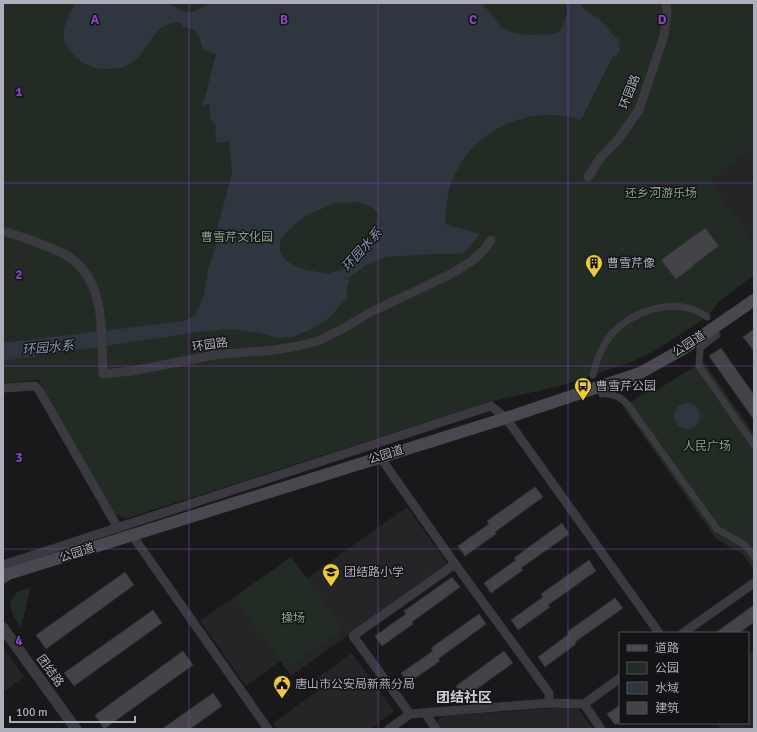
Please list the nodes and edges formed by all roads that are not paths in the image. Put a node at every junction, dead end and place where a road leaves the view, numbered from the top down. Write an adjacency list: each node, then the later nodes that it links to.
1 (666, 3): 2 (street, 环园路)
2 (588, 177)
3 (3, 230): 4 (street, 环园路)
4 (491, 240)
5 (754, 300): 11 (main road, 公园道)
6 (707, 317): 8 (street)
7 (717, 335): 12 (street)
8 (593, 375)
9 (3, 388): 14 (street)
10 (602, 394): 16 (street)
11 (506, 418): 13 (main road, 公园道); 14 (street); 22 (street)
12 (754, 445)
13 (380, 457): 15 (main road, 公园道); 17 (street)
14 (118, 528): 18 (street)
15 (132, 535): 19 (main road, 公园道); 30 (street)
16 (754, 557)
17 (455, 564): 25 (street); 28 (street)
18 (3, 565)
19 (3, 577)
20 (754, 583): 23 (street)
21 (3, 628): 29 (street, 团结路)
22 (657, 632)
23 (684, 632)
24 (619, 679): 26 (street)
25 (549, 703): 26 (street); 27 (street)
26 (584, 704): 33 (street)
27 (425, 713): 28 (street); 32 (street)
28 (410, 714): 31 (street)
29 (76, 729)
30 (268, 729)
31 (389, 729)
32 (436, 729)
33 (601, 729)

